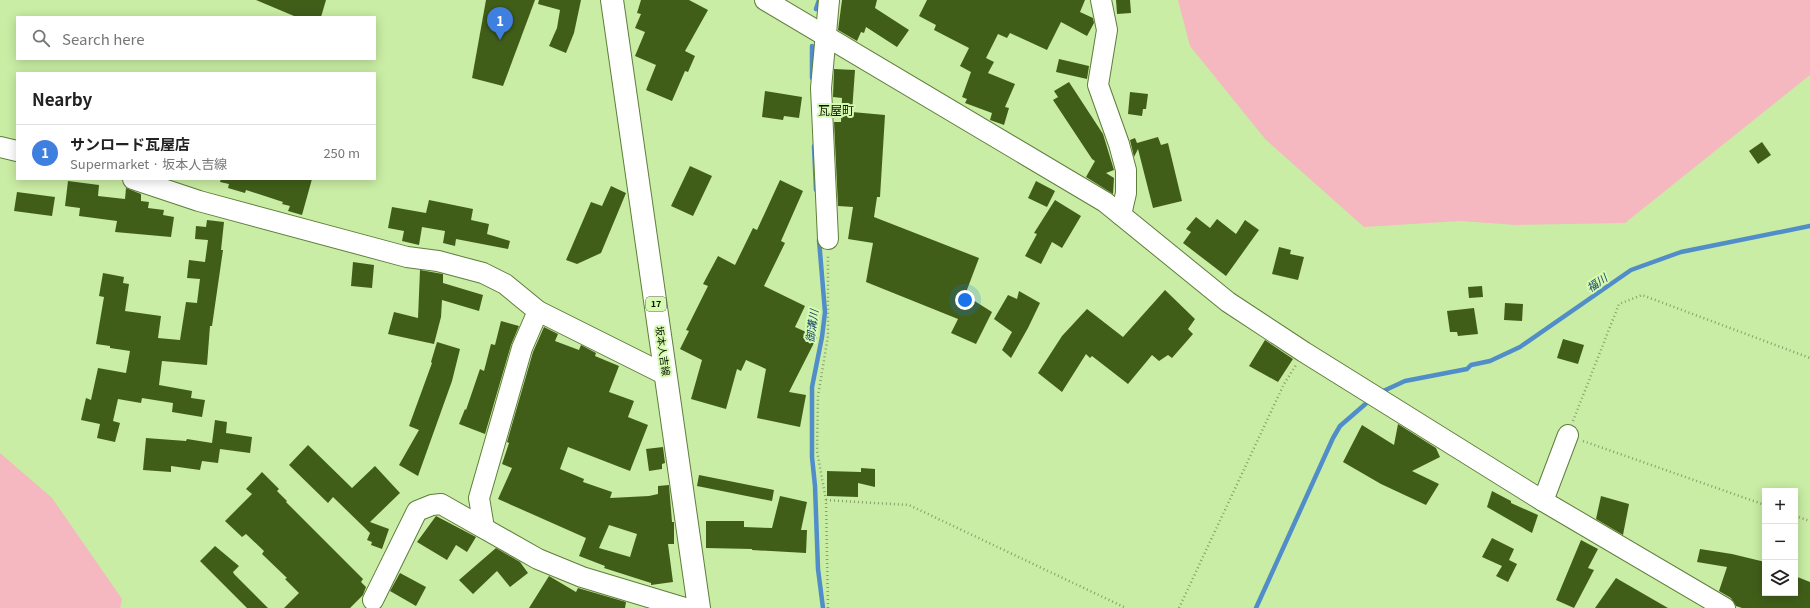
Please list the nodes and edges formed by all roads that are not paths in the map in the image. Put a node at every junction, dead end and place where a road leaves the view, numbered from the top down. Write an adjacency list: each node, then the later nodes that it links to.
1 (612, 0): 12 (main road, 坂本人吉線 / 17)
2 (765, 0): 5 (street)
3 (829, 0): 5 (street)
4 (1101, 0): 9 (street)
5 (825, 36): 9 (street); 10 (street)
6 (0, 147): 7 (street)
7 (16, 151)
8 (136, 180): 11 (street)
9 (1121, 215): 14 (street)
10 (828, 239)
11 (538, 312): 12 (street); 15 (street)
12 (666, 375): 19 (main road, 坂本人吉線 / 17)
13 (1568, 435): 14 (street)
14 (1544, 501): 17 (street)
15 (484, 528): 16 (street); 18 (street)
16 (373, 600)
17 (1705, 603): 20 (street)
18 (685, 608)
19 (699, 608)
20 (1725, 608)

